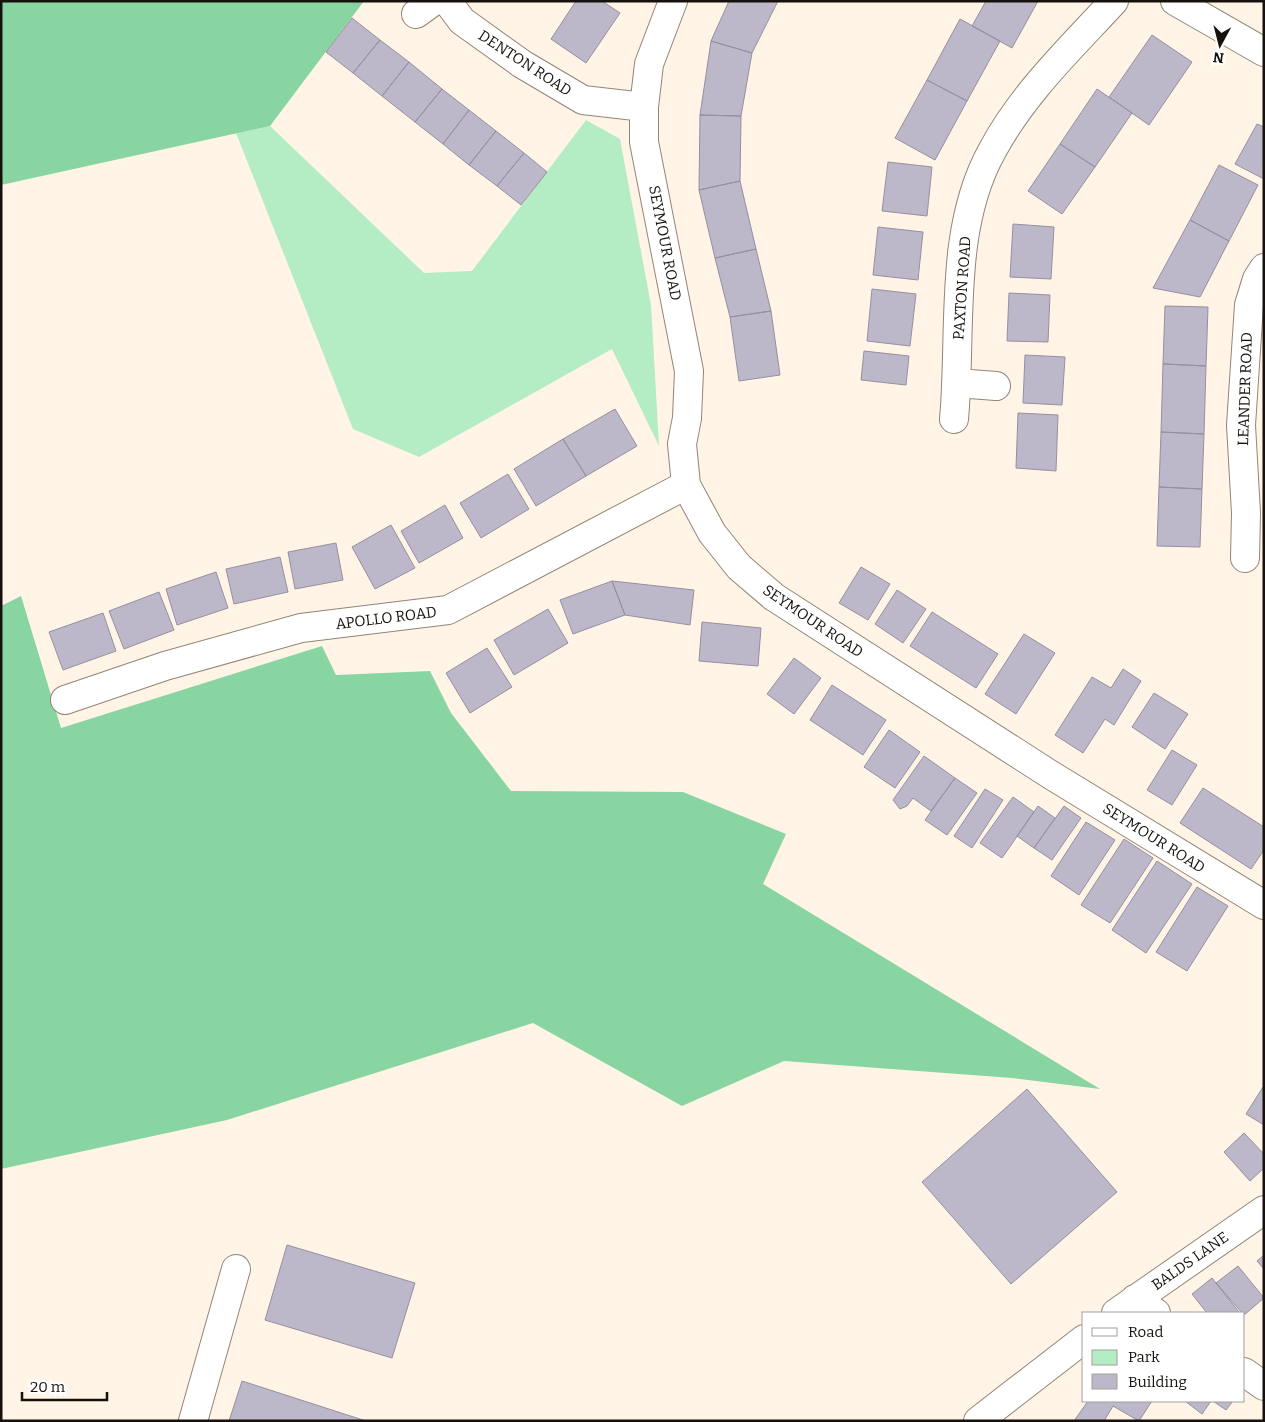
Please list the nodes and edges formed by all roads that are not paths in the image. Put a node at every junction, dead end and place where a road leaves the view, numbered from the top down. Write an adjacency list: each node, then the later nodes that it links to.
1 (447, 1): 6 (street, DENTON ROAD)
2 (673, 1): 6 (street, SEYMOUR ROAD)
3 (1114, 1): 8 (street, PAXTON ROAD)
4 (1175, 1): 5 (street)
5 (1264, 52)
6 (644, 107): 11 (street, SEYMOUR ROAD)
7 (1264, 268): 12 (street, LEANDER ROAD)
8 (957, 383): 9 (street); 10 (street, PAXTON ROAD)
9 (996, 386)
10 (954, 419)
11 (686, 485): 14 (street, APOLLO ROAD); 15 (street, SEYMOUR ROAD)
12 (1255, 513): 13 (street, LEANDER ROAD)
13 (1245, 558)
14 (65, 700)
15 (1264, 905)
16 (1264, 1210): 18 (street, BALDS LANE)
17 (236, 1269): 22 (street)
18 (1136, 1308)
19 (1082, 1341): 23 (street)
20 (1245, 1373): 21 (street)
21 (1264, 1386)
22 (194, 1421)
23 (978, 1421)

